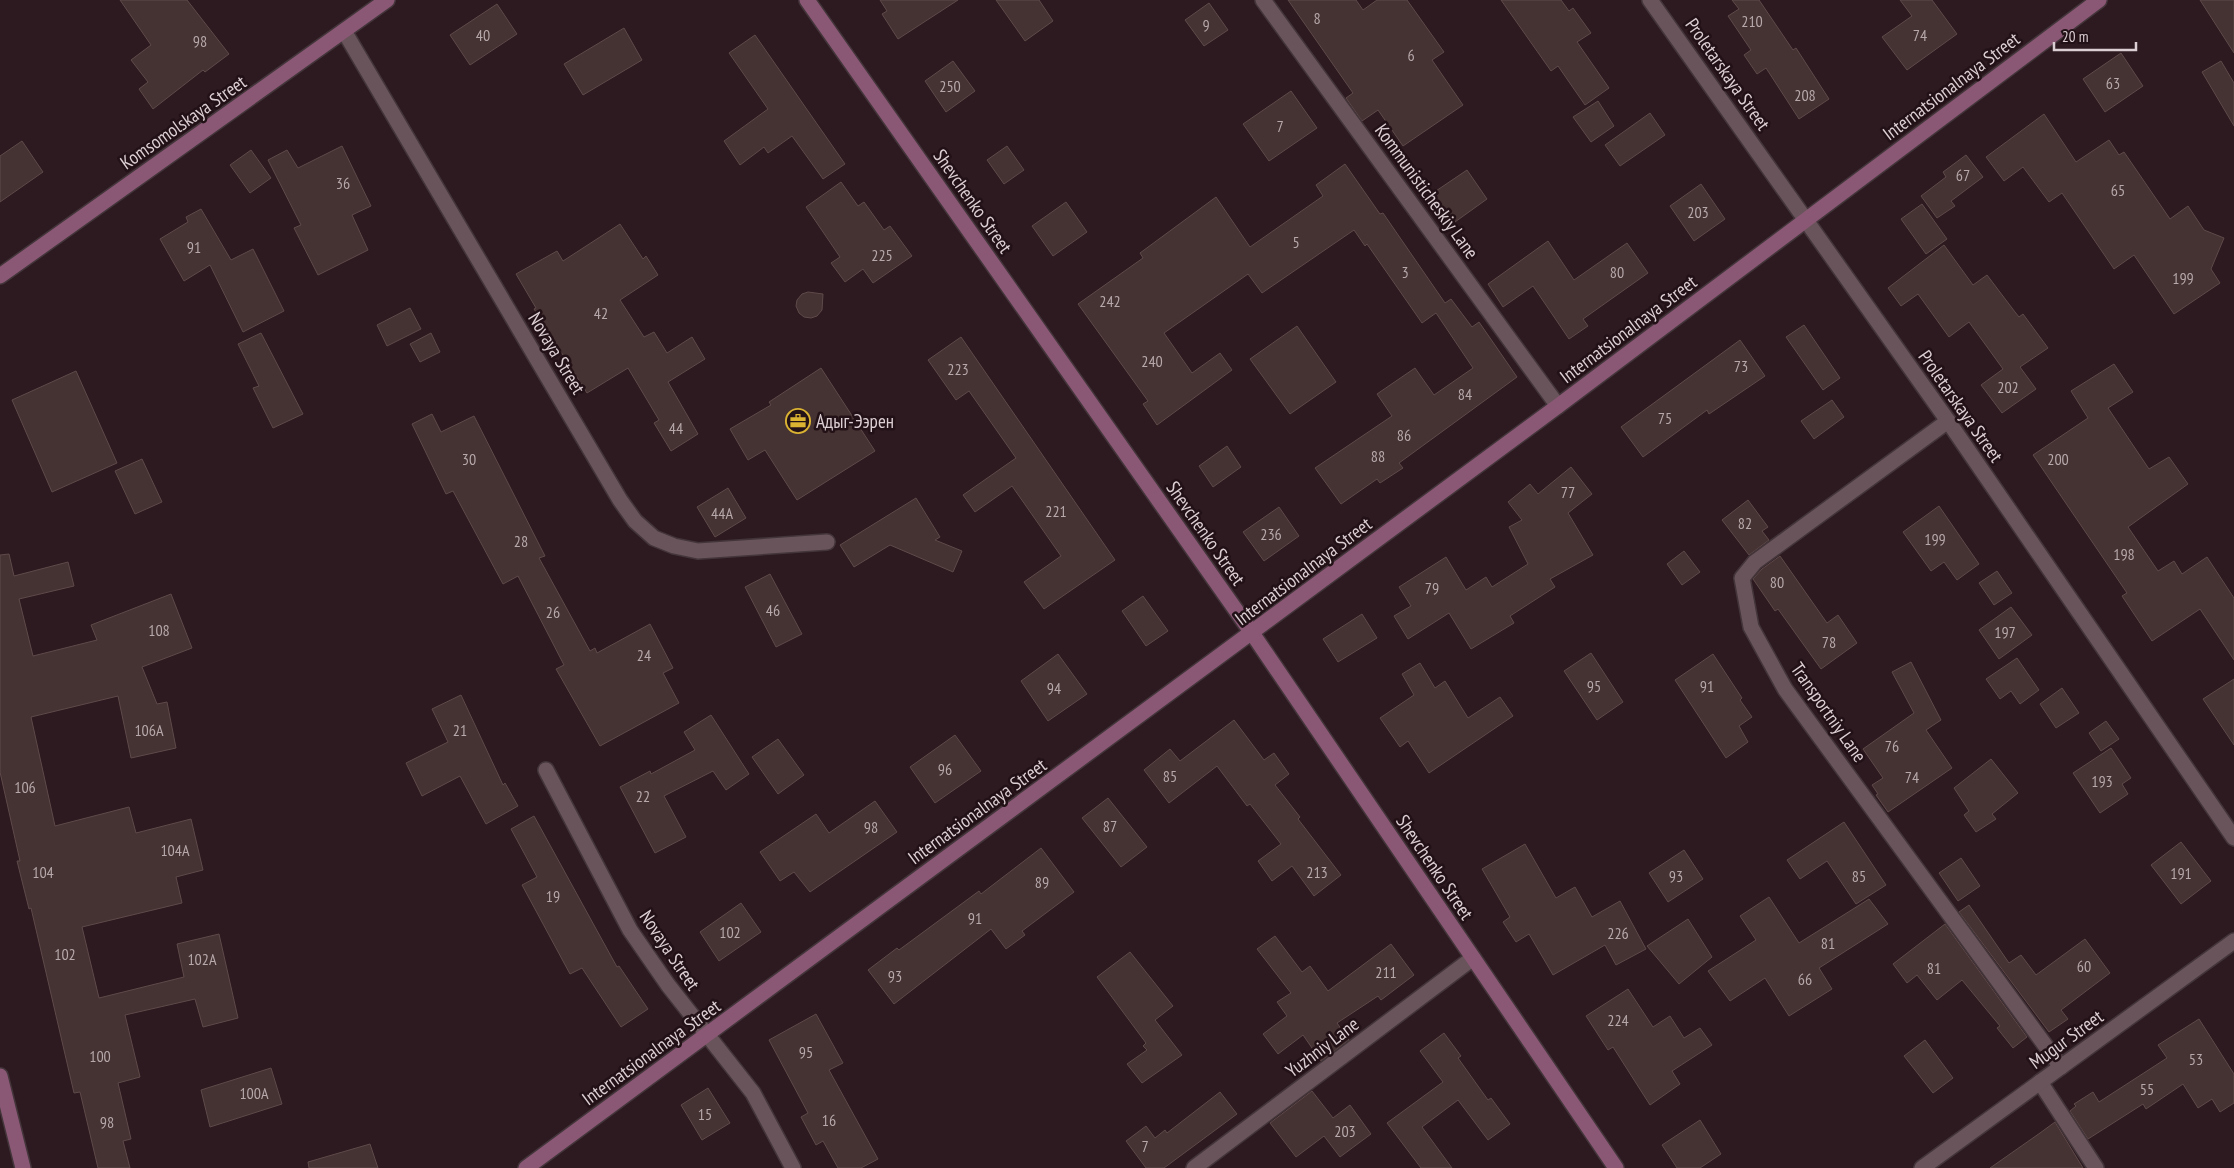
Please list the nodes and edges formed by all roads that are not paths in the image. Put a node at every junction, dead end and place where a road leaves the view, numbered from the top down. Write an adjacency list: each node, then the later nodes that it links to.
1 (387, 0): 6 (street, Komsomolskaya Street)
2 (807, 0): 12 (street, Shevchenko Street)
3 (1263, 0): 9 (street, Kommunisticheskiy Lane)
4 (1650, 0): 7 (street, Proletarskaya Street)
5 (2099, 0): 7 (street, Internatsionalnaya Street)
6 (344, 31): 8 (street, Komsomolskaya Street); 11 (street, Novaya Street)
7 (1807, 219): 9 (street, Internatsionalnaya Street); 10 (street, Proletarskaya Street)
8 (0, 276)
9 (1558, 406): 12 (street, Internatsionalnaya Street)
10 (1948, 421): 14 (street, Proletarskaya Street); 18 (street, Transportniy Lane)
11 (827, 542)
12 (1252, 633): 16 (street, Shevchenko Street); 17 (street, Internatsionalnaya Street)
13 (546, 770): 17 (street, Novaya Street)
14 (2234, 838)
15 (2234, 941): 18 (street, Mugur Street)
16 (1473, 958): 24 (street, Yuzhniy Lane); 25 (street, Shevchenko Street)
17 (707, 1036): 22 (street, Internatsionalnaya Street); 23 (street, Novaya Street)
18 (2061, 1067): 20 (street, Mugur Street)
19 (0, 1076): 21 (street)
20 (2040, 1082): 26 (street, Mugur Street); 27 (street)
21 (23, 1168)
22 (526, 1168)
23 (793, 1168)
24 (1194, 1168)
25 (1616, 1168)
26 (1922, 1168)
27 (2096, 1168)

